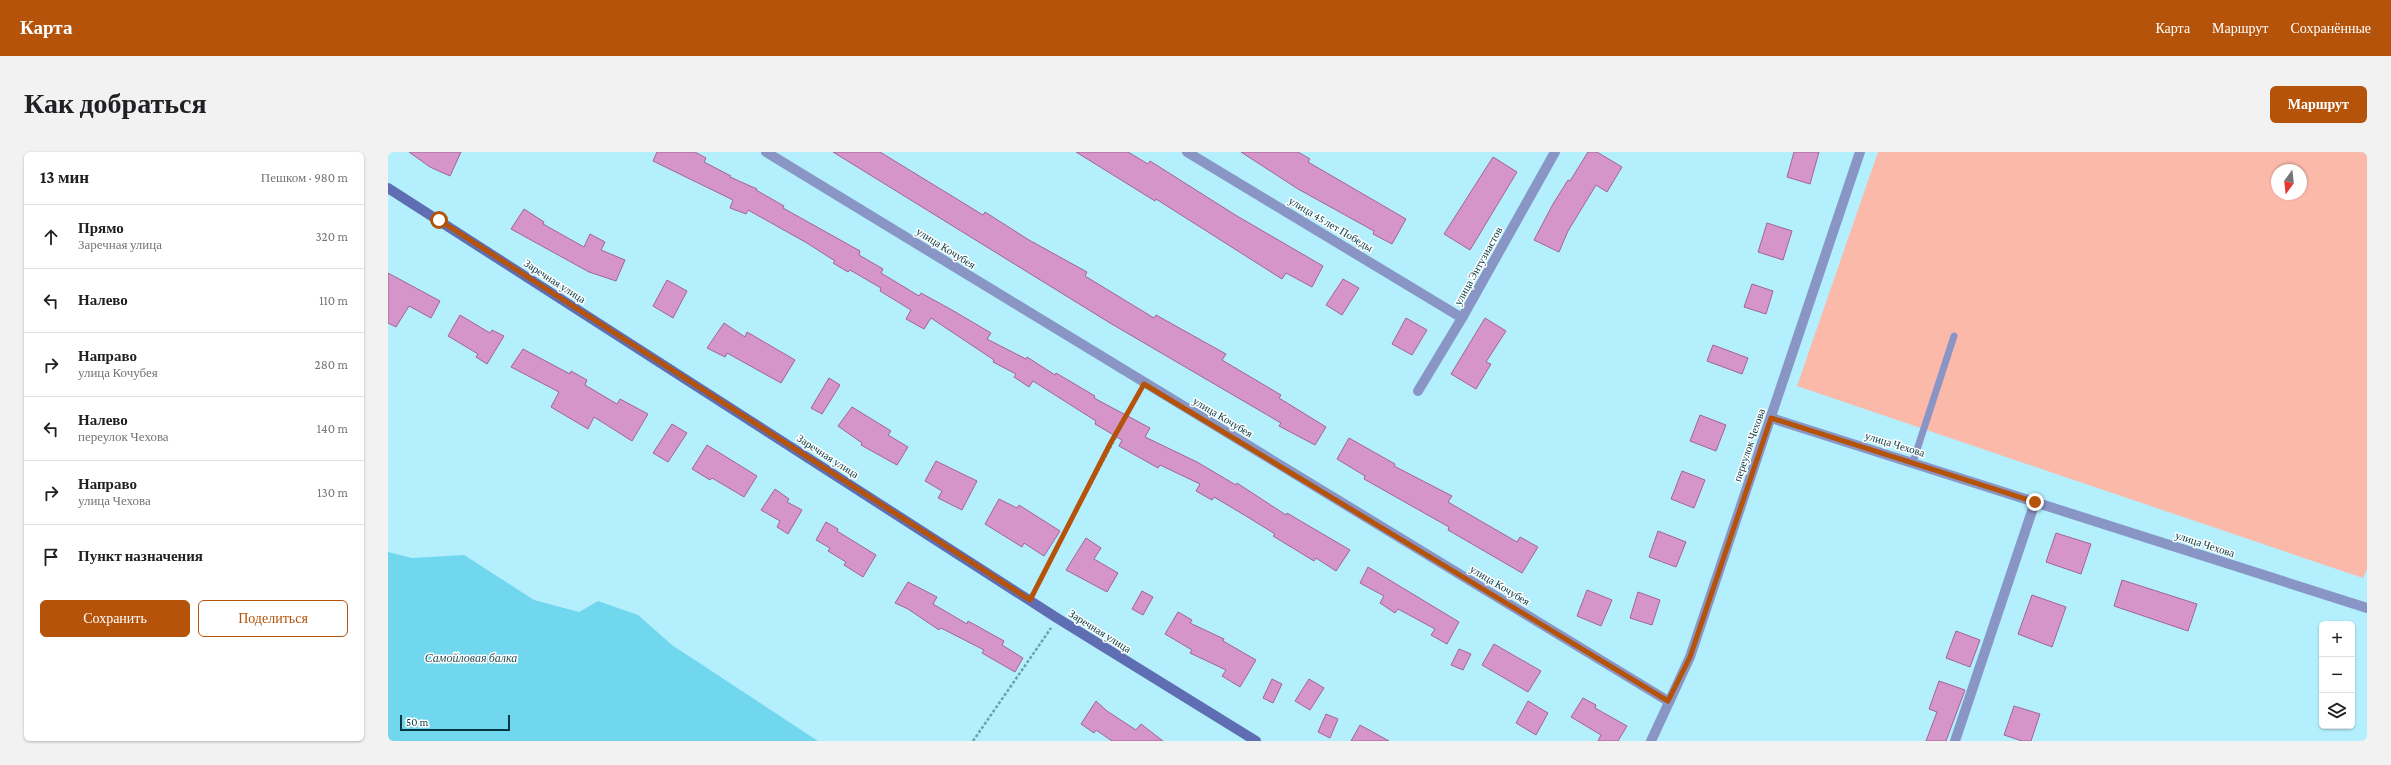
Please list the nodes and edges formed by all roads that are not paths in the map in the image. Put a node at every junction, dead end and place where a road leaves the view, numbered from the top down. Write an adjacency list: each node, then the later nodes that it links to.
1 (766, 152): 13 (street, улица Кочубея)
2 (1187, 152): 6 (street, улица 45 лет Победы)
3 (1556, 152): 6 (street, улица Энтузиастов)
4 (1860, 152): 9 (street, переулок Чехова)
5 (388, 188): 14 (main road, Заречная улица)
6 (1462, 318): 8 (street, улица Энтузиастов)
7 (1954, 336): 10 (lane)
8 (1418, 391)
9 (1771, 418): 10 (street, улица Чехова); 13 (street, переулок Чехова)
10 (1913, 462): 11 (street, улица Чехова)
11 (2035, 502): 12 (street, улица Чехова); 16 (street)
12 (2367, 608)
13 (1668, 701): 15 (street, переулок Чехова)
14 (1256, 741)
15 (1651, 741)
16 (1955, 741)

